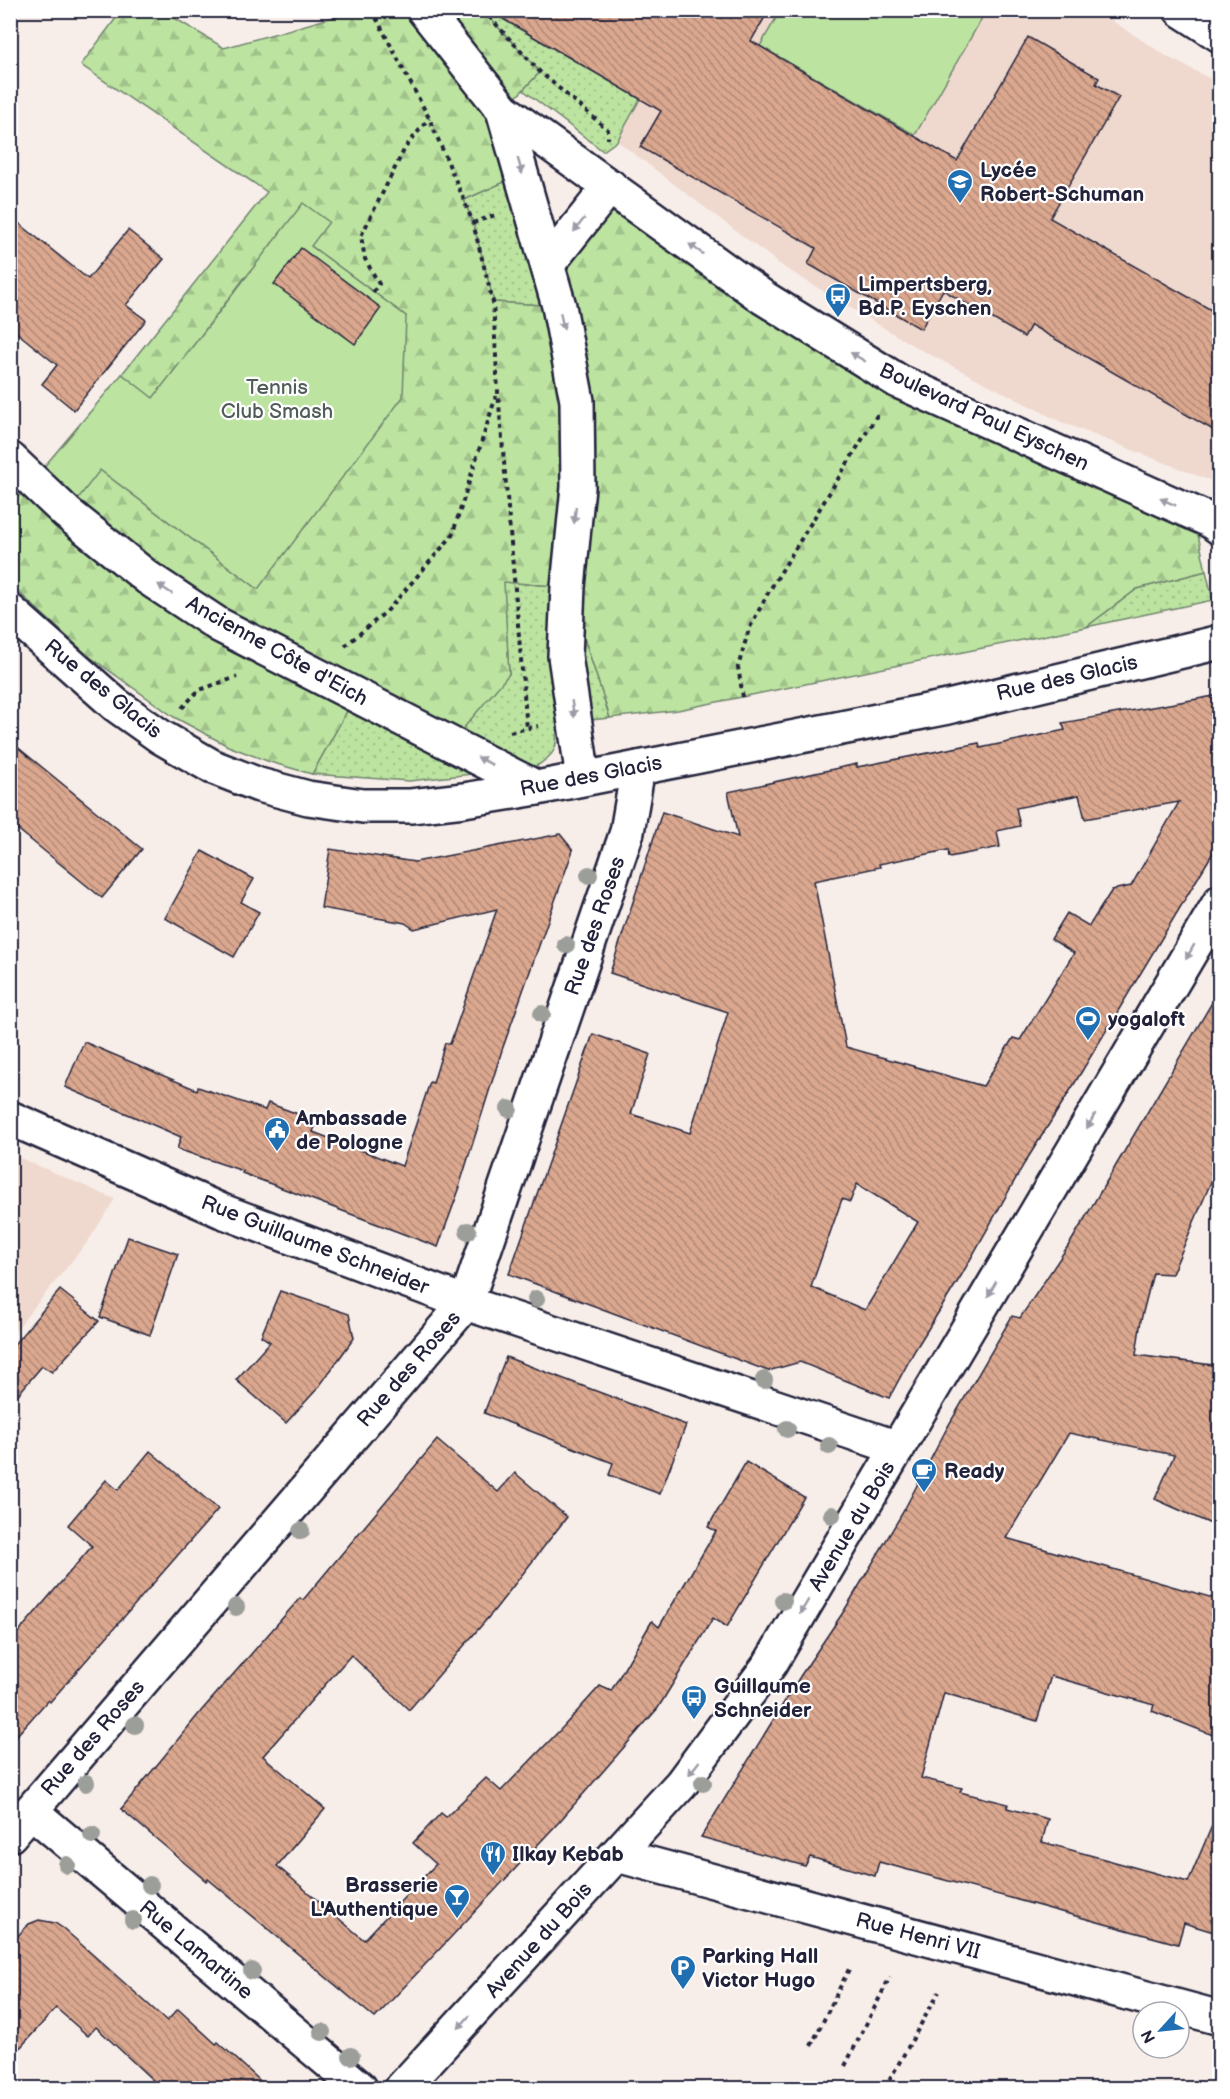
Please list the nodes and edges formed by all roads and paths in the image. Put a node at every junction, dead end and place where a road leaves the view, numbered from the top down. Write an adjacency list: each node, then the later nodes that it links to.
1 (372, 10): 7 (path)
2 (424, 10): 6 (street, Boulevard Paul Eyschen)
3 (483, 10): 8 (path)
4 (1181, 10): 5 (street)
5 (1220, 35)
6 (503, 110): 8 (street, Boulevard Paul Eyschen); 9 (street, Boulevard Paul Eyschen, one-way to 9)
7 (429, 118): 10 (path); 12 (path)
8 (610, 186): 9 (street, one-way to 9); 11 (street, Boulevard Paul Eyschen, one-way to 8)
9 (548, 264): 22 (street, Boulevard Paul Eyschen, one-way to 22)
10 (373, 292)
11 (898, 381): 14 (street, Boulevard Paul Eyschen, one-way to 11); 18 (path)
12 (498, 392): 17 (path); 20 (path)
13 (10, 459): 17 (street, Ancienne Côte d'Eich, one-way to 13)
14 (1220, 528)
15 (10, 611): 23 (street, Rue des Glacis)
16 (1220, 642): 21 (street, Rue des Glacis)
17 (299, 666): 19 (path); 23 (street, Ancienne Côte d'Eich, one-way to 17)
18 (743, 697)
19 (174, 717)
20 (527, 729)
21 (638, 768): 22 (street, Rue des Glacis); 26 (street, Rue des Roses)
22 (583, 777): 23 (street, Rue des Glacis)
23 (537, 788)
24 (1220, 902): 27 (street, Avenue du Bois, one-way to 27)
25 (10, 1118): 26 (street, Rue Guillaume Schneider)
26 (466, 1303): 27 (street, Rue Guillaume Schneider); 28 (street, Rue des Roses)
27 (898, 1448): 30 (street, Avenue du Bois, one-way to 30)
28 (31, 1811): 29 (street, Rue des Roses); 37 (street, Rue Lamartine)
29 (10, 1835)
30 (617, 1855): 34 (street, Rue Henri VII); 38 (street, Avenue du Bois, one-way to 38)
31 (850, 1967): 35 (path)
32 (890, 1977): 36 (path)
33 (939, 1992): 39 (path)
34 (1220, 2018)
35 (811, 2046)
36 (845, 2066)
37 (360, 2088)
38 (402, 2088)
39 (885, 2088)

